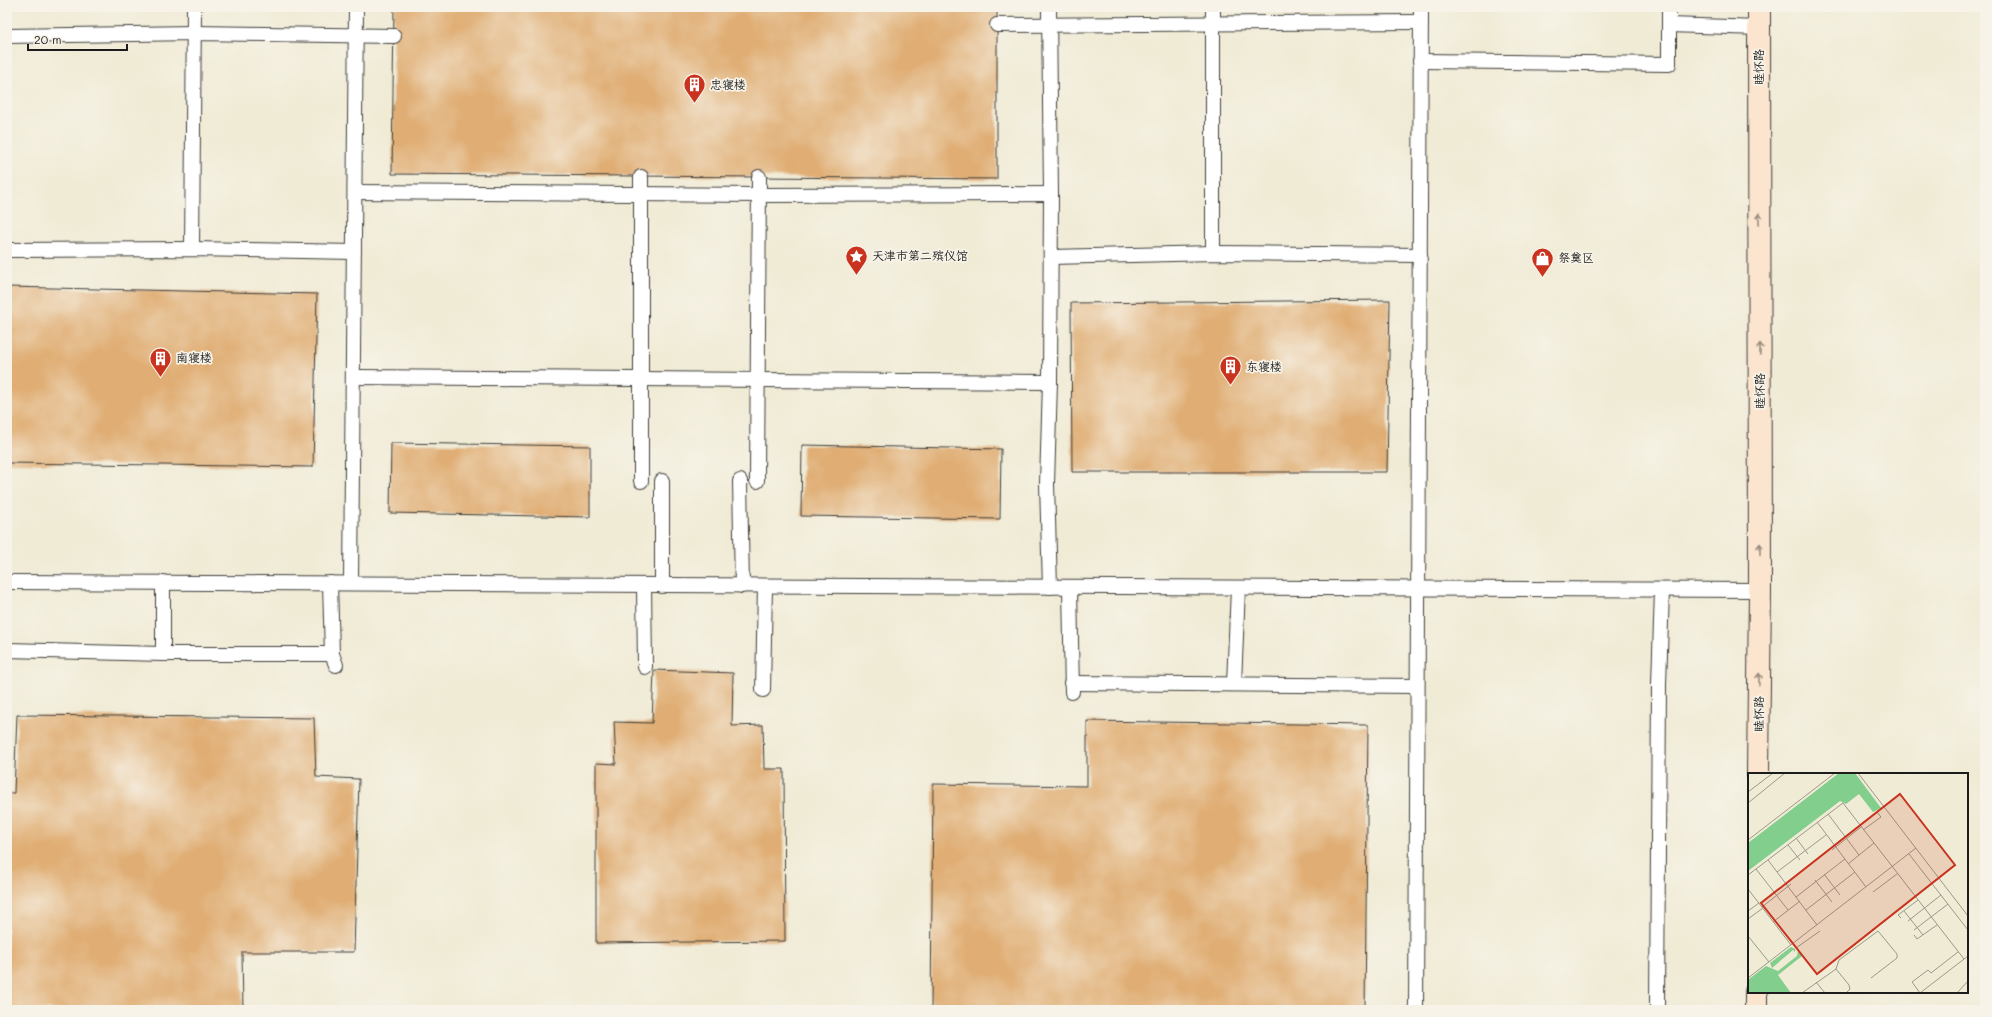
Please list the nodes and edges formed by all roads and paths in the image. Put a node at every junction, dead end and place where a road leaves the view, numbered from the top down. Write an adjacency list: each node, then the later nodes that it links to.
1 (194, 7): 14 (lane)
2 (356, 7): 16 (lane)
3 (1049, 7): 11 (lane)
4 (1213, 7): 9 (lane)
5 (1421, 7): 8 (lane)
6 (1669, 7): 12 (lane)
7 (1759, 7): 13 (street, 睦怀路)
8 (1421, 22): 9 (lane); 18 (lane)
9 (1213, 24): 11 (lane); 28 (lane)
10 (997, 25): 11 (lane)
11 (1049, 25): 23 (lane)
12 (1669, 25): 13 (lane); 18 (lane)
13 (1759, 28): 52 (street, 睦怀路, one-way to 13)
14 (194, 33): 15 (lane); 16 (lane); 25 (lane)
15 (7, 36)
16 (356, 36): 17 (lane); 21 (lane)
17 (394, 36)
18 (1420, 61): 29 (lane)
19 (641, 177): 22 (lane)
20 (759, 177): 24 (lane)
21 (355, 192): 22 (lane); 27 (lane)
22 (641, 194): 24 (lane); 32 (lane)
23 (1051, 194): 24 (lane); 30 (lane)
24 (759, 195): 33 (lane)
25 (192, 249): 26 (lane); 27 (lane)
26 (7, 250)
27 (354, 252): 31 (lane)
28 (1213, 253): 29 (lane); 30 (lane)
29 (1420, 255): 50 (lane)
30 (1051, 257): 34 (lane)
31 (354, 377): 32 (lane); 42 (lane)
32 (642, 380): 33 (lane); 35 (lane)
33 (758, 381): 34 (lane); 38 (lane)
34 (1050, 382): 47 (lane)
35 (641, 480)
36 (662, 481): 44 (lane)
37 (740, 481): 45 (lane)
38 (757, 481)
39 (7, 582): 40 (lane)
40 (163, 582): 41 (lane); 54 (lane)
41 (330, 583): 42 (lane); 54 (lane)
42 (351, 583): 43 (lane)
43 (644, 585): 44 (lane); 55 (lane)
44 (662, 586): 45 (lane)
45 (742, 586): 46 (lane)
46 (765, 586): 47 (lane); 58 (lane)
47 (1050, 587): 48 (lane)
48 (1070, 587): 49 (lane); 56 (lane)
49 (1238, 588): 50 (lane); 56 (lane)
50 (1418, 589): 51 (lane); 57 (lane)
51 (1662, 590): 52 (lane); 62 (lane)
52 (1760, 590): 59 (street, 睦怀路, one-way to 52)
53 (7, 650): 54 (lane)
54 (163, 654)
55 (645, 667)
56 (1234, 684): 57 (lane)
57 (1417, 686): 61 (lane)
58 (763, 690)
59 (1758, 773)
60 (1756, 993): 63 (street)
61 (1416, 1010)
62 (1657, 1010)
63 (1756, 1010)

